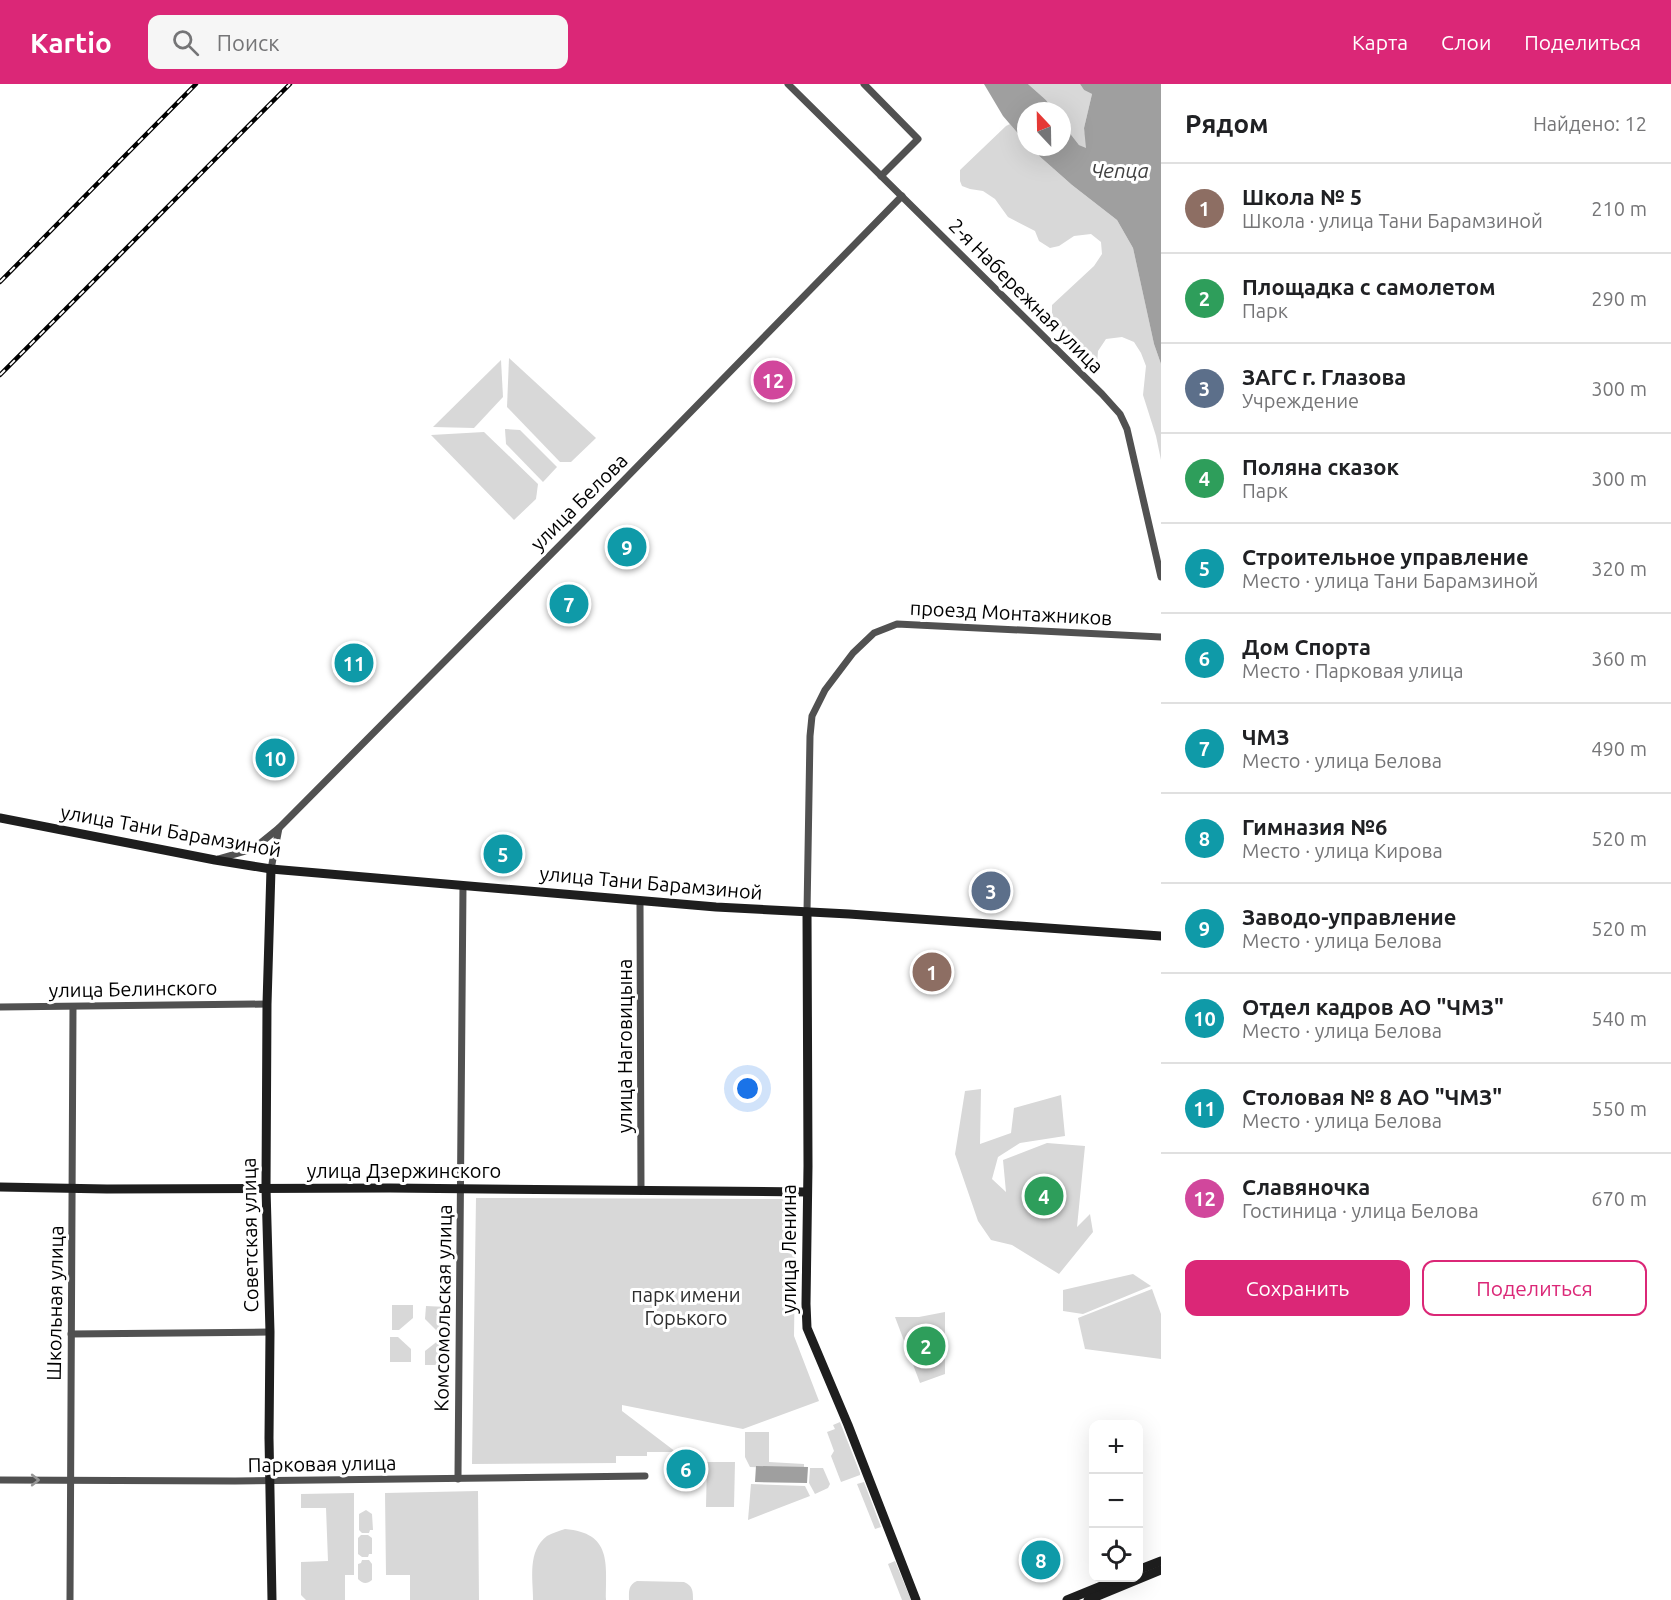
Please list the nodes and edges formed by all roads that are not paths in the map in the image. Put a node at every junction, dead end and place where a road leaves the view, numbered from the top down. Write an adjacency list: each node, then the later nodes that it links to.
1 (788, 84): 3 (street, 2-я Набережная улица)
2 (864, 84): 3 (street)
3 (881, 176): 4 (street, 2-я Набережная улица)
4 (902, 196): 5 (street, 2-я Набережная улица); 8 (street, улица Белова)
5 (1161, 577)
6 (1161, 637): 13 (street, проезд Монтажников)
7 (0, 818): 9 (street, улица Тани Барамзиной)
8 (279, 828): 9 (street, улица Белова); 10 (street)
9 (215, 860): 10 (street, улица Тани Барамзиной)
10 (271, 869): 11 (street, улица Тани Барамзиной); 15 (street, Советская улица)
11 (463, 886): 12 (street, улица Тани Барамзиной); 21 (street, Комсомольская улица)
12 (640, 902): 13 (street, улица Тани Барамзиной); 22 (street, улица Наговицына)
13 (807, 912): 14 (street, улица Тани Барамзиной); 23 (street, улица Ленина)
14 (1161, 936)
15 (267, 1004): 17 (street, улица Белинского); 20 (street, Советская улица)
16 (0, 1006): 17 (street, улица Белинского)
17 (73, 1006): 19 (street, Школьная улица)
18 (0, 1187): 19 (street, улица Дзержинского)
19 (73, 1187): 20 (street, улица Дзержинского); 25 (street, Школьная улица)
20 (266, 1188): 21 (street, улица Дзержинского); 24 (street, Советская улица)
21 (461, 1189): 22 (street, улица Дзержинского); 27 (street, Комсомольская улица)
22 (641, 1191): 23 (street, улица Дзержинского)
23 (807, 1192): 37 (street, улица Ленина)
24 (270, 1332): 25 (street); 30 (street, Советская улица)
25 (71, 1334): 29 (street, Школьная улица)
26 (645, 1476): 27 (street, Парковая улица)
27 (458, 1479): 30 (street, Парковая улица)
28 (0, 1480): 29 (street, Парковая улица, one-way to 29)
29 (69, 1480): 30 (street, Парковая улица); 35 (street, Школьная улица)
30 (270, 1481): 36 (street, Советская улица)
31 (1161, 1561): 32 (street)
32 (1143, 1568)
33 (1161, 1570): 39 (street)
34 (1111, 1582): 38 (street)
35 (69, 1600)
36 (272, 1600)
37 (916, 1600)
38 (1067, 1600)
39 (1088, 1600)

